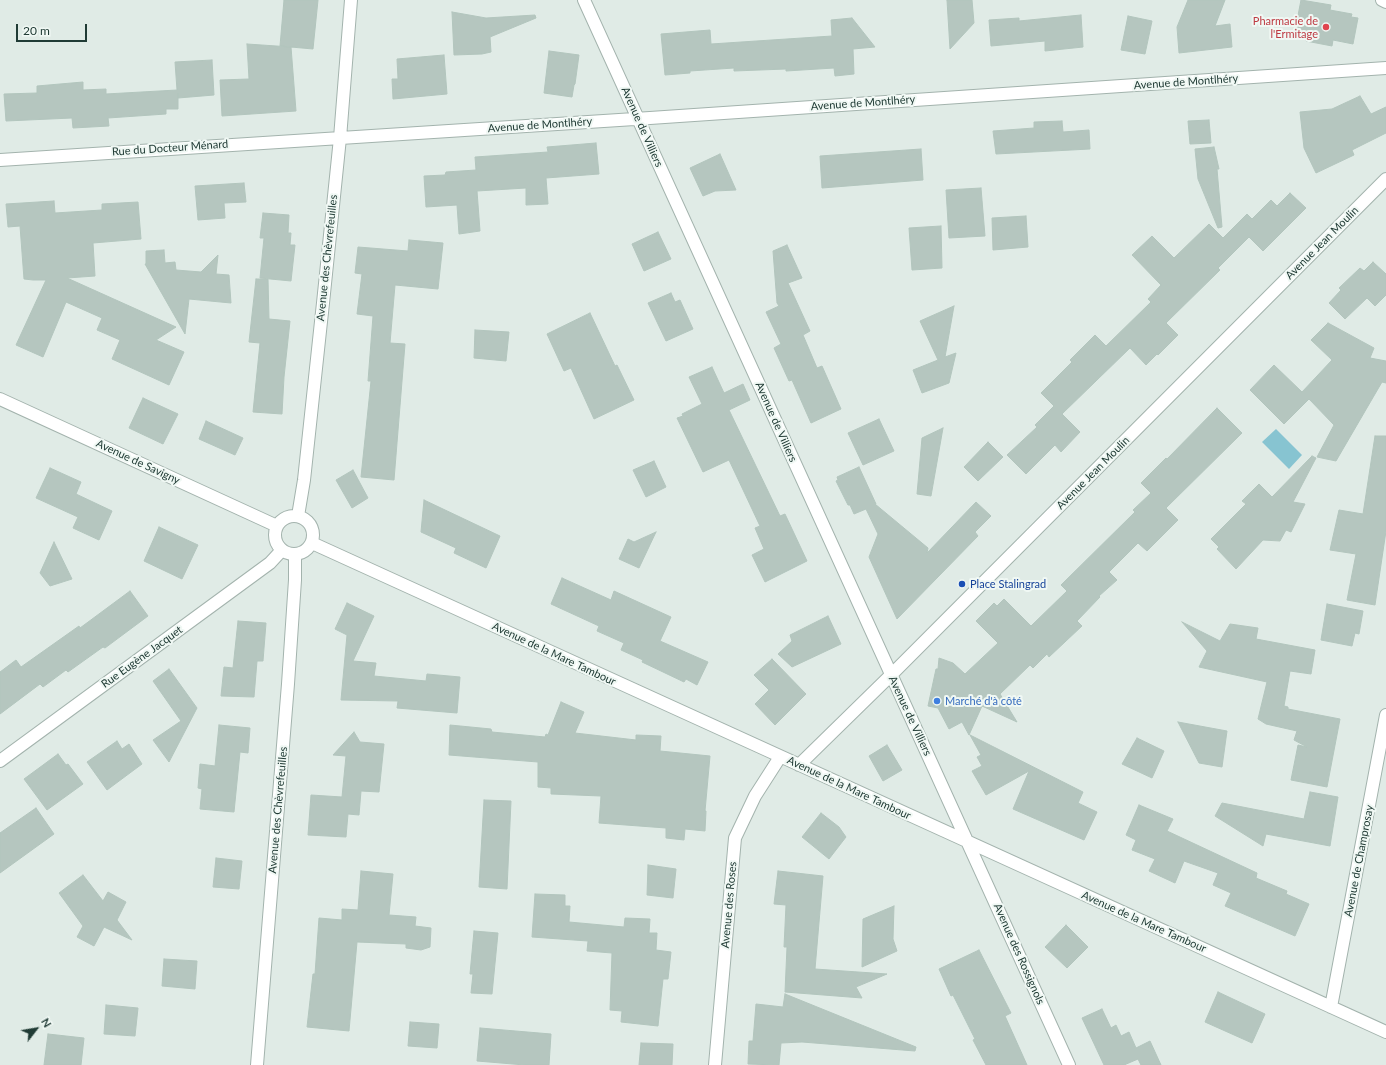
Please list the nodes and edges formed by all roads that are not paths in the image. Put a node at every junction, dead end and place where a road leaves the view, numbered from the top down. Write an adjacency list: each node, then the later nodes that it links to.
1 (351, 0): 7 (street, Avenue des Chèvrefeuilles)
2 (584, 0): 6 (street, Avenue de Villiers)
3 (1382, 0): 4 (street)
4 (1386, 2)
5 (1386, 68): 6 (street, Avenue de Montlhéry)
6 (638, 119): 7 (street, Avenue de Montlhéry); 16 (street, Avenue de Villiers)
7 (340, 138): 8 (street, Rue du Docteur Ménard); 11 (street, Avenue des Chèvrefeuilles)
8 (0, 160)
9 (1386, 179): 16 (street, Avenue Jean Moulin)
10 (0, 399): 12 (street, Avenue de Savigny)
11 (298, 516): 12 (street); 13 (street)
12 (277, 526): 14 (street)
13 (312, 543): 15 (street); 18 (street, Avenue de la Mare Tambour)
14 (282, 550): 15 (street); 19 (street, Rue Eugène Jacquet)
15 (295, 554): 24 (street, Avenue des Chèvrefeuilles)
16 (892, 675): 20 (street, Avenue Jean Moulin); 21 (street, Avenue de Villiers)
17 (1386, 715): 22 (street, Avenue de Champrosay)
18 (780, 757): 20 (street, Avenue de la Mare Tambour); 25 (street, Avenue des Roses)
19 (0, 762)
20 (799, 765): 21 (street, Avenue de la Mare Tambour)
21 (968, 843): 22 (street, Avenue de la Mare Tambour); 26 (street, Avenue des Rossignols)
22 (1331, 1007): 23 (street, Avenue de la Mare Tambour)
23 (1386, 1032)
24 (257, 1065)
25 (716, 1065)
26 (1069, 1065)

